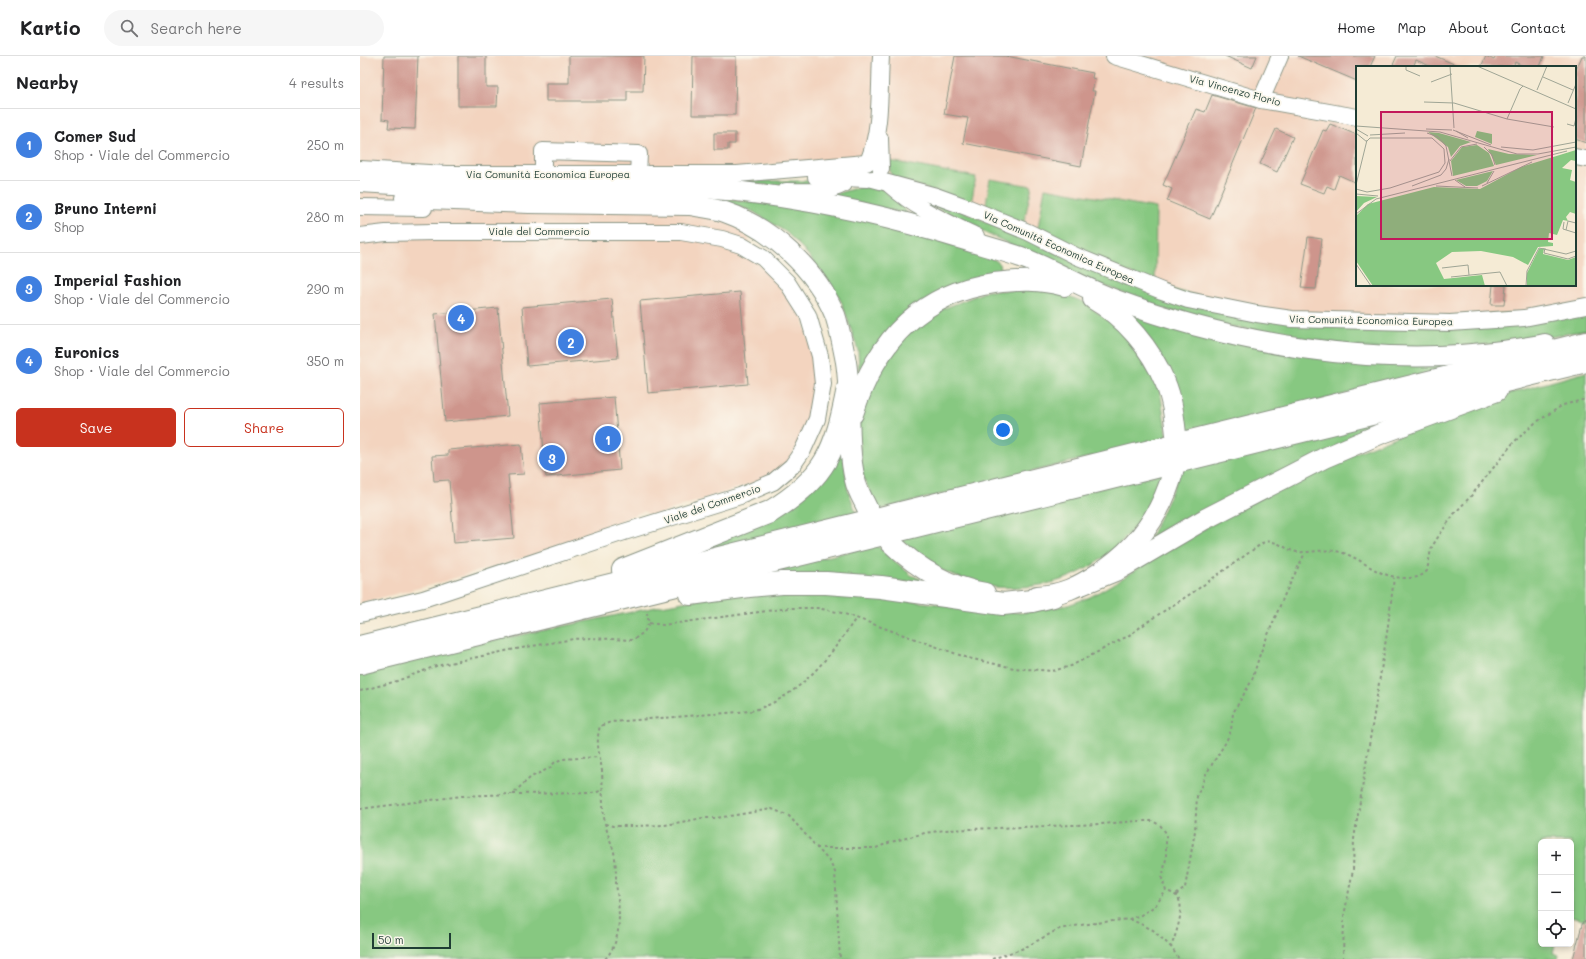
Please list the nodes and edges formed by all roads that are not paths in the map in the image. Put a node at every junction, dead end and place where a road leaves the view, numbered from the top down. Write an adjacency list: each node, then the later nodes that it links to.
1 (881, 56): 11 (street)
2 (1114, 56): 4 (street, Via Vincenzo Florio)
3 (1280, 56): 4 (street)
4 (1261, 100): 5 (street, Via Vincenzo Florio)
5 (1356, 117)
6 (1576, 157): 7 (street)
7 (1586, 159)
8 (638, 167): 10 (street, Via Comunità Economica Europea); 10 (street); 13 (street, Via Comunità Economica Europea)
9 (360, 169): 10 (street, Via Comunità Economica Europea)
10 (543, 174)
11 (866, 174): 13 (street); 13 (street); 15 (street, Via Comunità Economica Europea); 18 (street)
12 (360, 182): 13 (main road)
13 (738, 182): 22 (main road)
14 (360, 196): 16 (main road)
15 (936, 196): 18 (street); 26 (street, Via Comunità Economica Europea)
16 (529, 203): 17 (street); 31 (main road)
17 (360, 206)
18 (930, 214): 22 (street)
19 (360, 231): 20 (street)
20 (386, 233): 21 (street); 39 (street, Viale del Commercio)
21 (360, 236)
22 (1021, 257): 23 (main road)
23 (1039, 266): 24 (main road); 25 (main road)
24 (1075, 290): 25 (main road); 32 (main road); 33 (main road)
25 (1111, 299): 27 (main road)
26 (1586, 306)
27 (1586, 335)
28 (1586, 343): 40 (highway)
29 (1586, 361): 41 (highway)
30 (1586, 368): 37 (main road)
31 (848, 388): 32 (main road); 40 (highway)
32 (849, 428): 35 (main road)
33 (1176, 434)
34 (1172, 472): 37 (main road)
35 (868, 510)
36 (890, 542): 38 (main road)
37 (1081, 585): 38 (main road)
38 (1053, 596): 41 (highway)
39 (360, 614)
40 (444, 626): 42 (highway)
41 (473, 634): 43 (highway)
42 (360, 647)
43 (360, 663)

